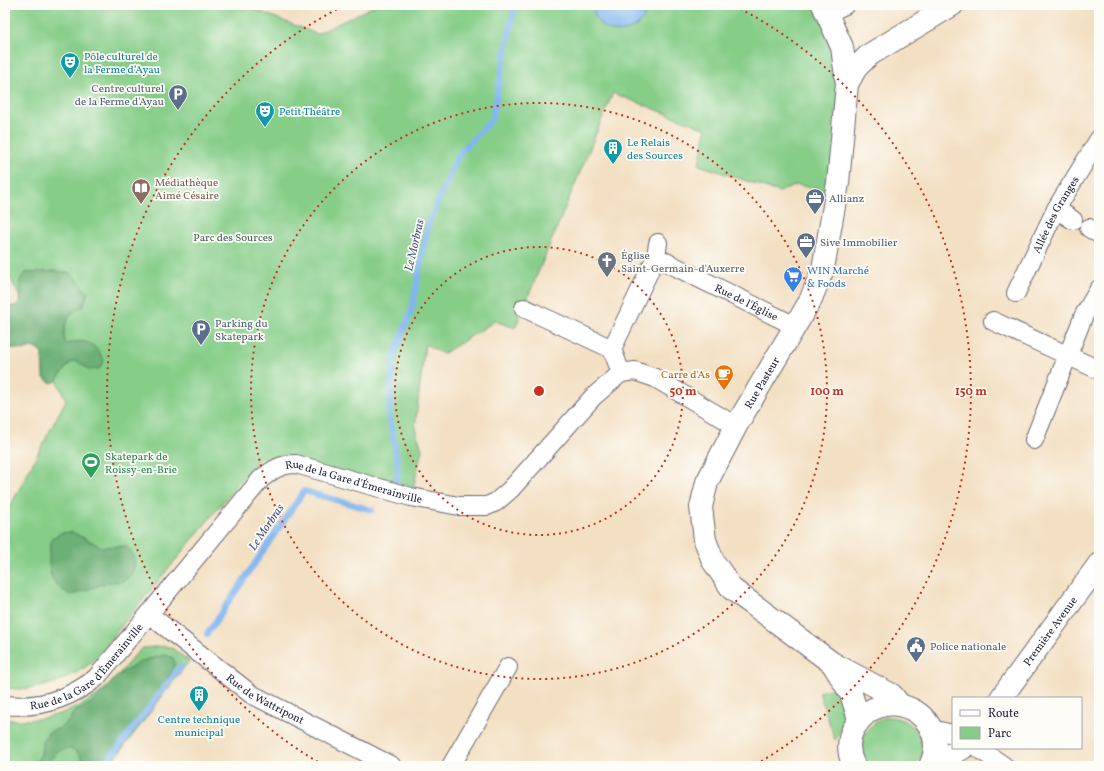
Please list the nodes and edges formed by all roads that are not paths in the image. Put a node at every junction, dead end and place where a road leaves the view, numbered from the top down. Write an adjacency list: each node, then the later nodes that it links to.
1 (952, 5): 4 (main road, Rue Pasteur)
2 (831, 8): 3 (main road)
3 (842, 47): 4 (main road); 5 (main road)
4 (869, 55): 5 (main road, Rue Pasteur)
5 (847, 84): 13 (main road, Rue Pasteur)
6 (1099, 139): 7 (street, Allée des Granges)
7 (1056, 209): 8 (street); 10 (street, Allée des Granges)
8 (1073, 220)
9 (1099, 289): 15 (street)
10 (1016, 293)
11 (524, 308): 14 (street)
12 (993, 322): 15 (street)
13 (795, 326): 14 (street, Rue de l'Église); 18 (main road, Rue Pasteur)
14 (612, 349): 17 (street)
15 (1067, 356): 16 (street); 19 (street)
16 (1099, 370)
17 (621, 373): 18 (street); 21 (street, Rue de la Gare d'Émerainville)
18 (736, 426): 22 (main road, Rue Pasteur)
19 (1034, 440)
20 (1099, 564): 24 (main road, Première Avenue)
21 (150, 615): 26 (street, Rue de la Gare d'Émerainville); 33 (street, Rue de Wattripont)
22 (824, 658): 25 (main road, Rue Pasteur); 27 (main road, Rue Pasteur)
23 (508, 667): 34 (street)
24 (1002, 697)
25 (900, 704): 27 (main road); 28 (main road, Rue Pasteur)
26 (5, 705)
27 (859, 718): 35 (main road)
28 (931, 730): 29 (street); 32 (main road)
29 (952, 734)
30 (961, 749): 32 (main road)
31 (979, 749): 36 (street)
32 (931, 763)
33 (392, 766)
34 (451, 766)
35 (854, 766)
36 (1004, 766)

